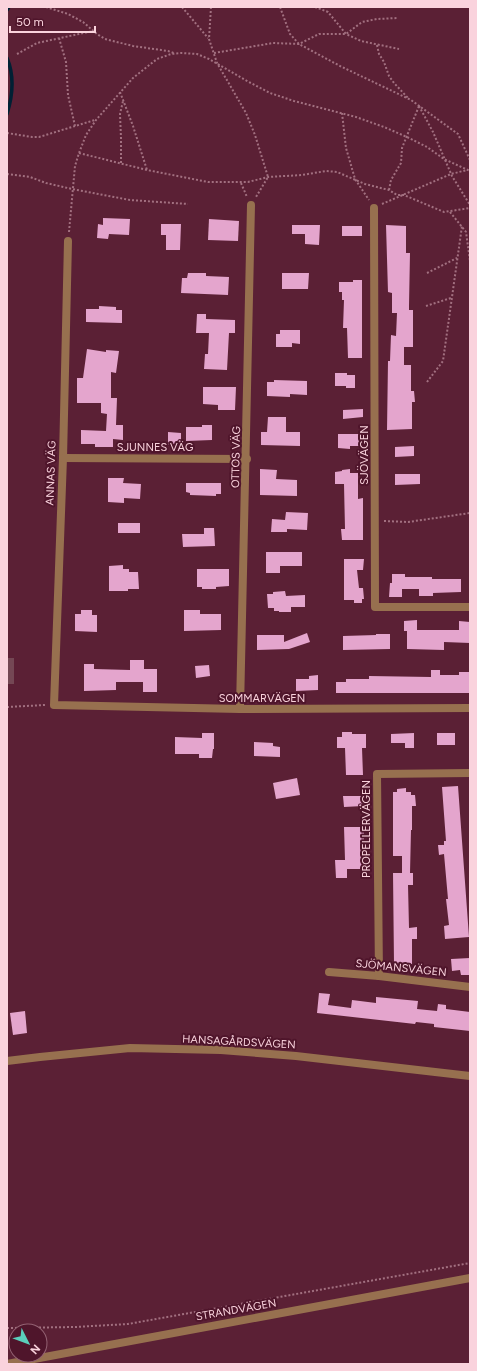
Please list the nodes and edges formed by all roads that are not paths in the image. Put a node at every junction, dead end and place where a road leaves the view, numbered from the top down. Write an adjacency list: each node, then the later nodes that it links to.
1 (251, 205): 5 (street, OTTOS VÄG)
2 (374, 208): 6 (street, SJÖVÄGEN)
3 (68, 241): 4 (street, ANNAS VÄG)
4 (63, 458): 5 (street, SJUNNES VÄG); 7 (street, ANNAS VÄG)
5 (247, 458): 9 (street, OTTOS VÄG)
6 (470, 607)
7 (54, 705): 9 (street, SOMMARVÄGEN)
8 (470, 708): 9 (street, SOMMARVÄGEN)
9 (240, 709)
10 (470, 773): 12 (street, PROPELLERVÄGEN)
11 (329, 972): 12 (street, SJÖMANSVÄGEN)
12 (379, 976): 13 (street, SJÖMANSVÄGEN)
13 (470, 987)
14 (7, 1061): 15 (street, HANSAGÅRDSVÄGEN)
15 (470, 1076)
16 (470, 1278): 17 (street, STRANDVÄGEN)
17 (7, 1364)

